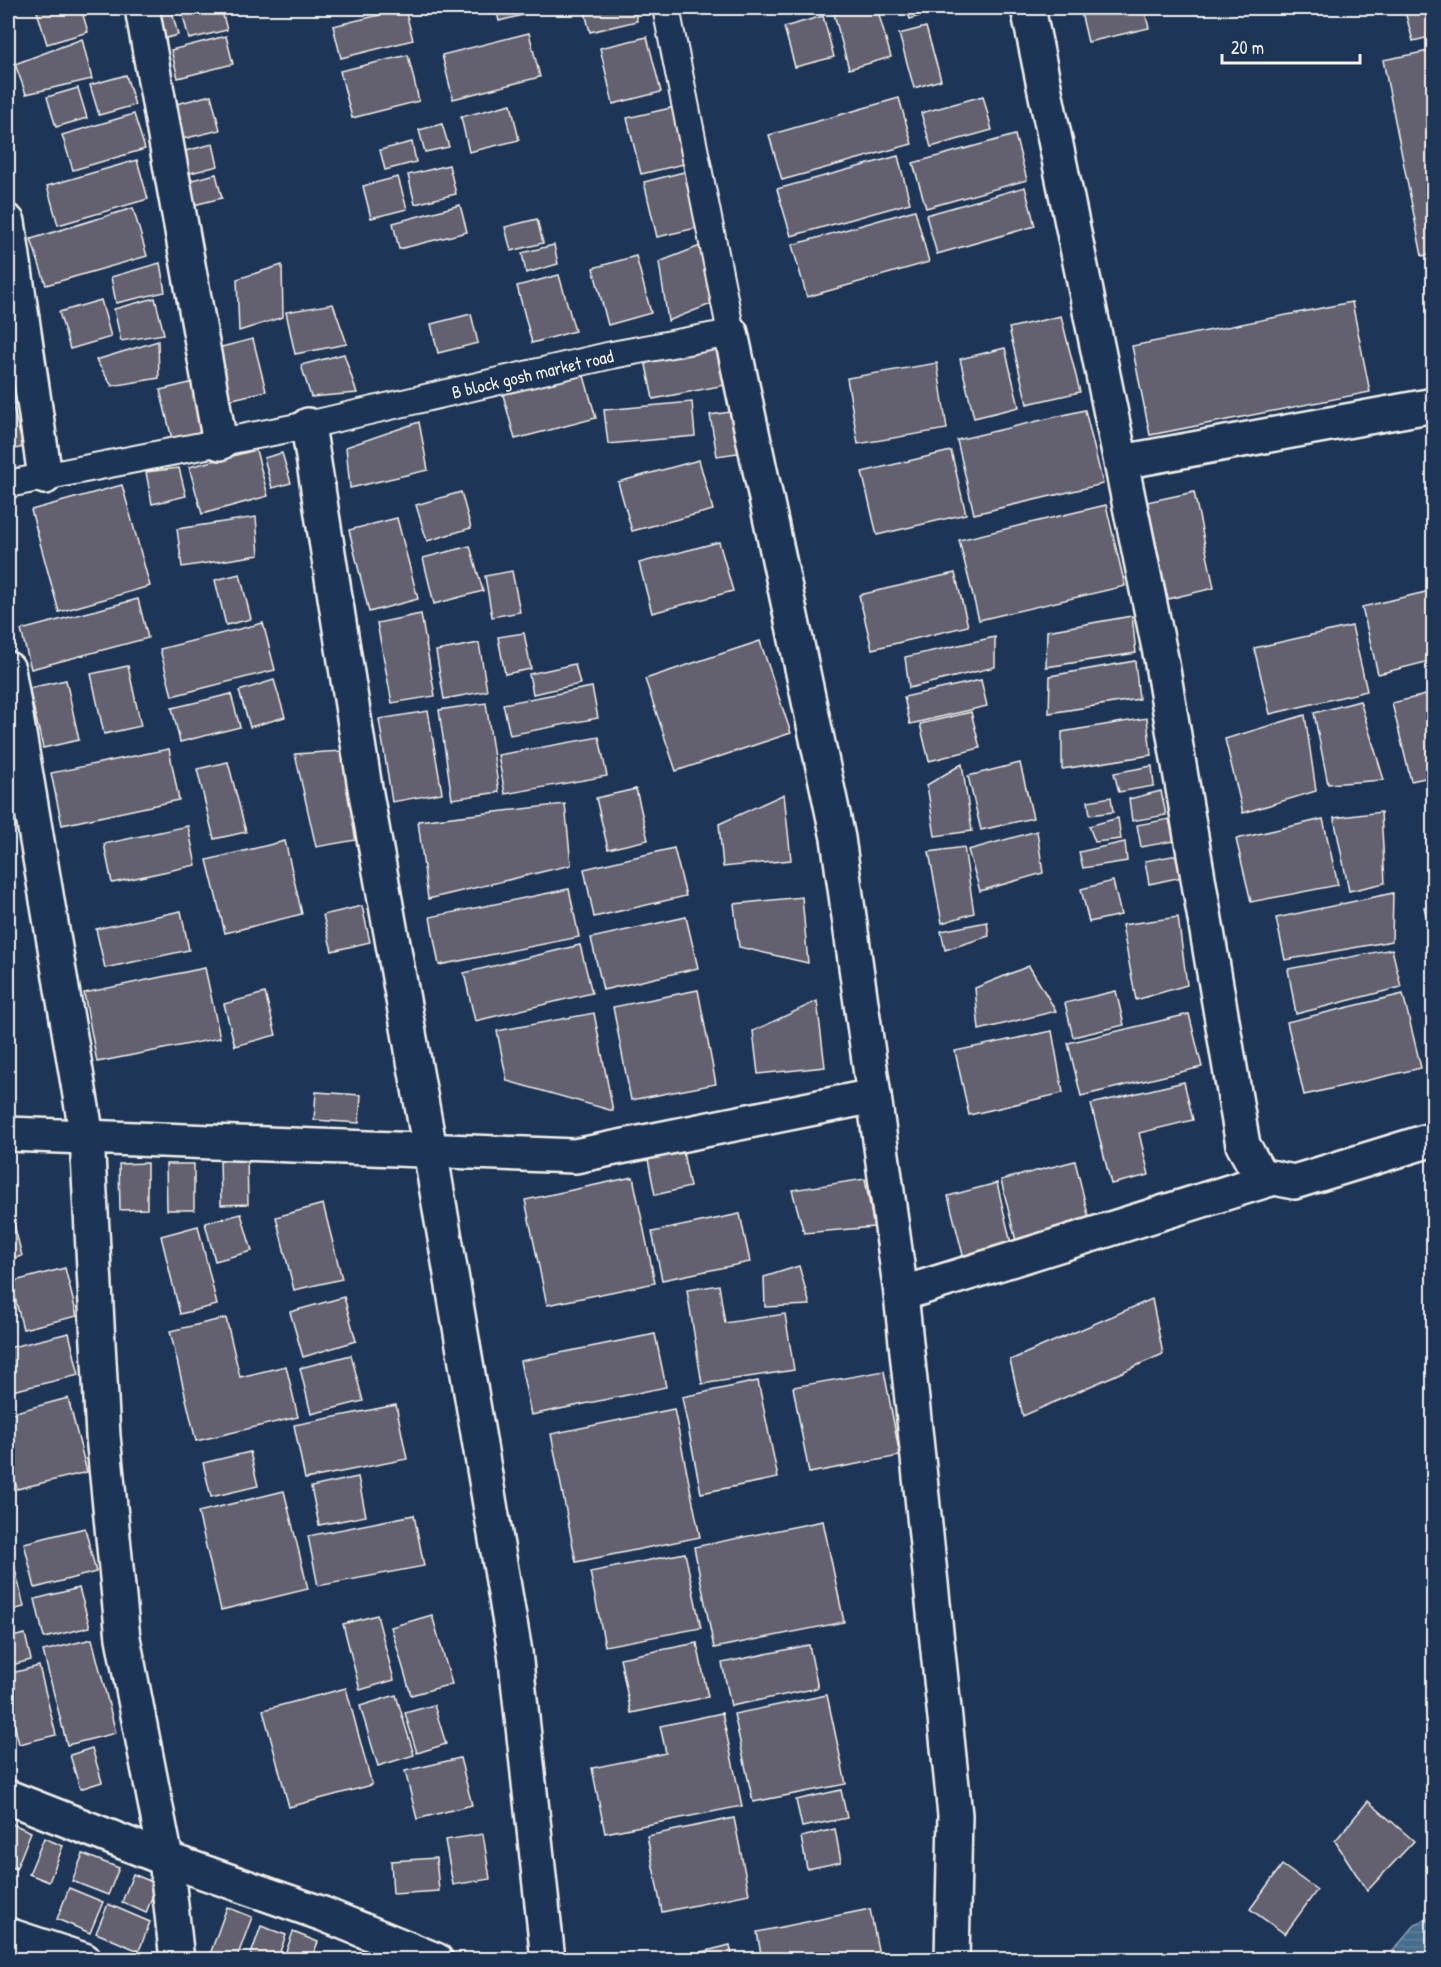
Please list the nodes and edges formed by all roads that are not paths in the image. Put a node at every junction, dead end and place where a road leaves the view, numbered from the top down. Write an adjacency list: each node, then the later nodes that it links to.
1 (142, 8): 8 (street)
2 (666, 8): 5 (lane)
3 (1028, 8): 9 (street)
4 (8, 222): 10 (street)
5 (731, 333): 7 (lane, B block gosh market road); 13 (street)
6 (1434, 405): 9 (street)
7 (308, 425): 8 (lane, B block gosh market road); 17 (street)
8 (220, 443): 10 (lane, B block gosh market road)
9 (1122, 462): 18 (street)
10 (45, 477): 11 (lane, B block gosh market road)
11 (8, 484)
12 (8, 669): 15 (street)
13 (874, 1096): 17 (street); 19 (street)
14 (8, 1134): 15 (street)
15 (87, 1137): 17 (street); 21 (street)
16 (1434, 1139): 18 (street)
17 (430, 1150): 26 (street)
18 (1274, 1178): 19 (street)
19 (901, 1294): 27 (street)
20 (8, 1797): 21 (street)
21 (166, 1859): 24 (street); 25 (street)
22 (8, 1935): 23 (street)
23 (84, 1959)
24 (177, 1959)
25 (436, 1959)
26 (548, 1959)
27 (952, 1959)

